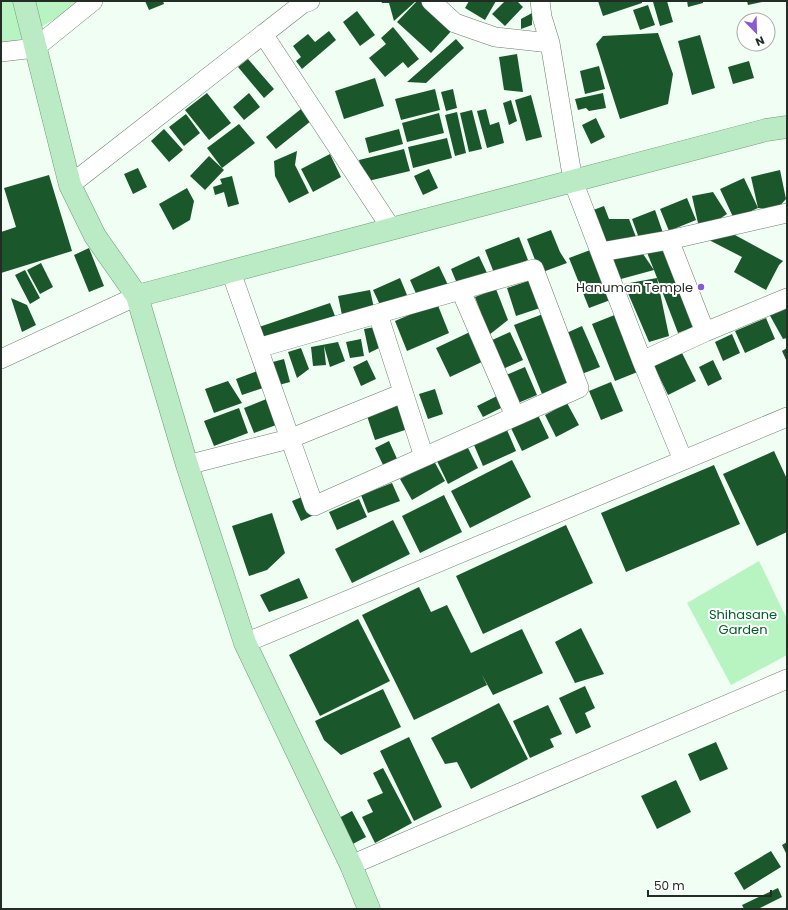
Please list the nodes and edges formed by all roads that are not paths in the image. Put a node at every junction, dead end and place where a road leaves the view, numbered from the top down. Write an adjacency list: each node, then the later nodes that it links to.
1 (24, 1): 8 (main road)
2 (93, 1): 8 (street)
3 (310, 1): 6 (street)
4 (431, 1): 7 (street)
5 (540, 1): 7 (street)
6 (263, 34): 12 (street); 14 (street)
7 (550, 44): 11 (street)
8 (35, 48): 9 (street); 12 (main road)
9 (1, 52)
10 (787, 128): 11 (main road)
11 (573, 181): 14 (main road); 16 (street)
12 (70, 185): 19 (main road)
13 (787, 213): 15 (street)
14 (391, 228): 17 (main road)
15 (669, 240): 16 (street); 22 (street)
16 (601, 252): 25 (street)
17 (231, 272): 19 (main road); 23 (street)
18 (462, 291): 21 (street); 27 (street); 27 (street)
19 (137, 296): 24 (street); 32 (main road)
20 (787, 298): 22 (street)
21 (378, 314): 23 (street); 26 (street)
22 (705, 332): 25 (street)
23 (258, 348): 29 (street)
24 (1, 359)
25 (642, 361): 31 (street)
26 (404, 393): 29 (street); 30 (street)
27 (515, 416): 30 (street)
28 (787, 417): 31 (street)
29 (289, 440): 30 (street); 32 (street)
30 (424, 457)
31 (683, 460): 33 (street)
32 (187, 465): 33 (main road)
33 (245, 643): 35 (main road)
34 (787, 679): 35 (street)
35 (351, 865): 36 (main road)
36 (369, 909)

